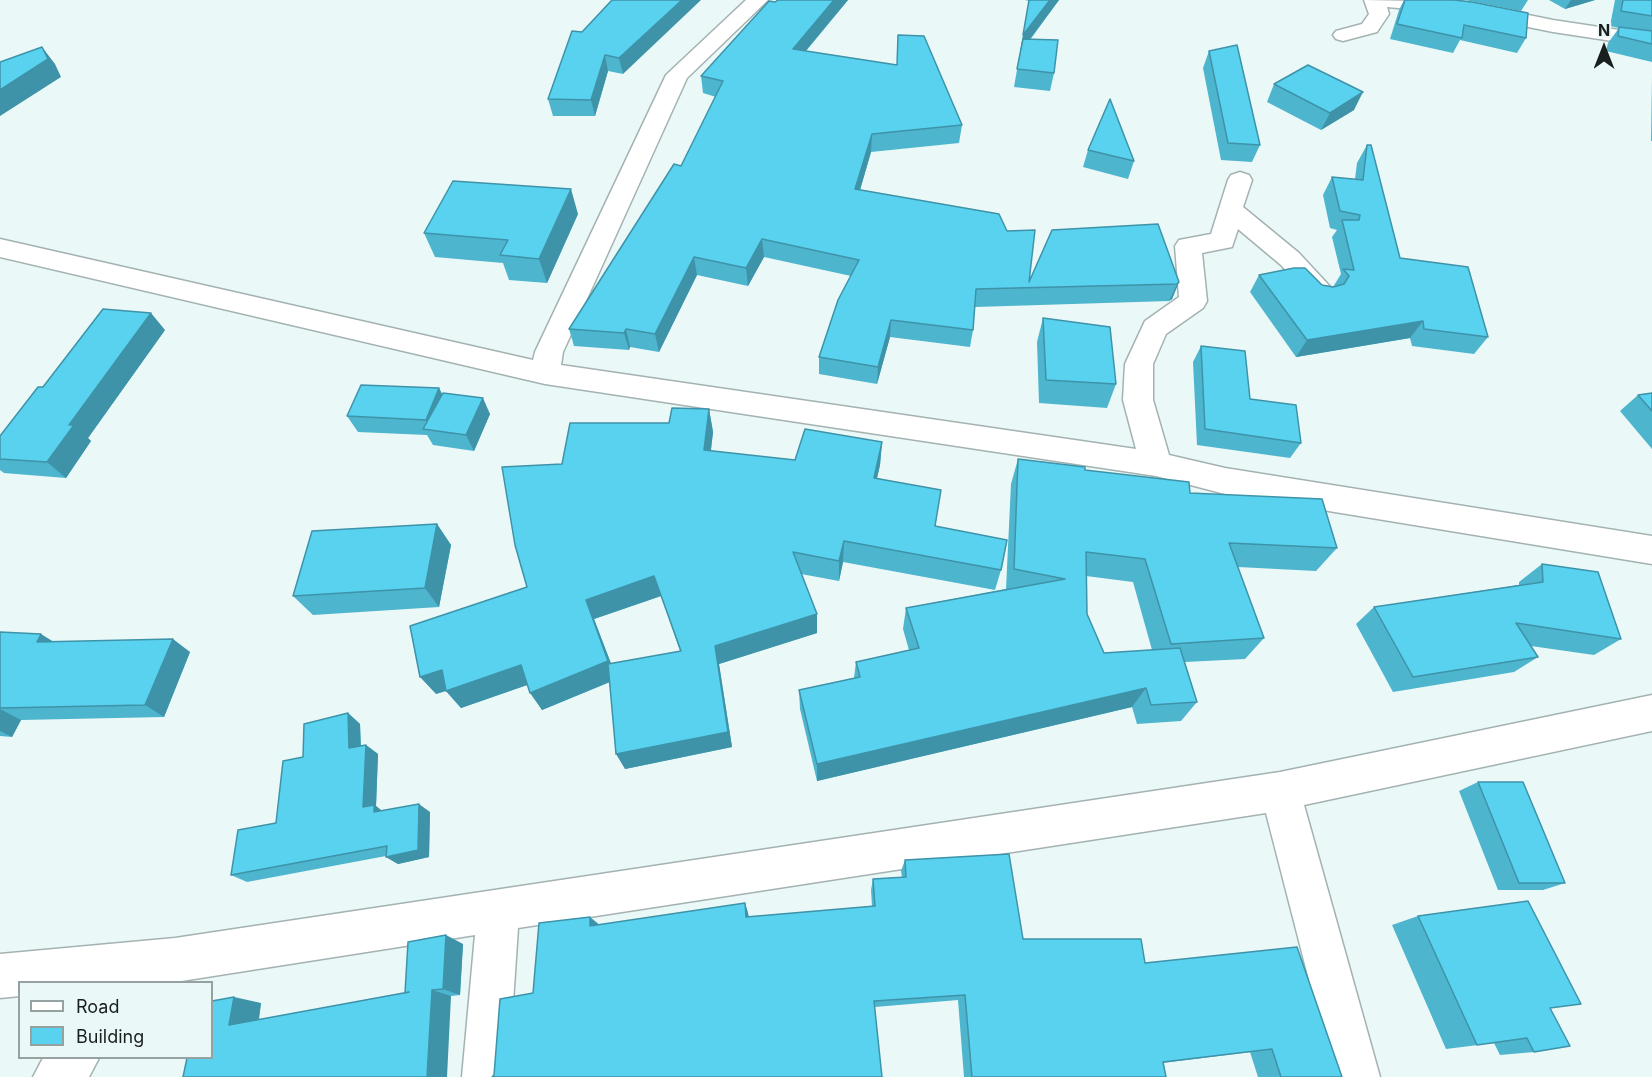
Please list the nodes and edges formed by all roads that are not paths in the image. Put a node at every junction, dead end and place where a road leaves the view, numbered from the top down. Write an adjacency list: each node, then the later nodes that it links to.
1 (758, 0): 10 (street)
2 (1374, 0): 4 (street)
3 (1379, 0): 5 (street)
4 (1343, 35)
5 (1652, 41)
6 (1240, 180): 7 (street)
7 (1230, 210): 9 (street); 11 (street)
8 (0, 248): 10 (street)
9 (1322, 293)
10 (545, 373): 11 (street)
11 (1156, 464): 12 (street)
12 (1652, 550)
13 (1652, 713): 14 (street)
14 (1280, 791): 15 (street); 21 (street)
15 (498, 911): 16 (street); 20 (street)
16 (164, 971): 17 (street)
17 (0, 976)
18 (75, 1059): 19 (street)
19 (56, 1077)
20 (485, 1077)
21 (1357, 1077)

